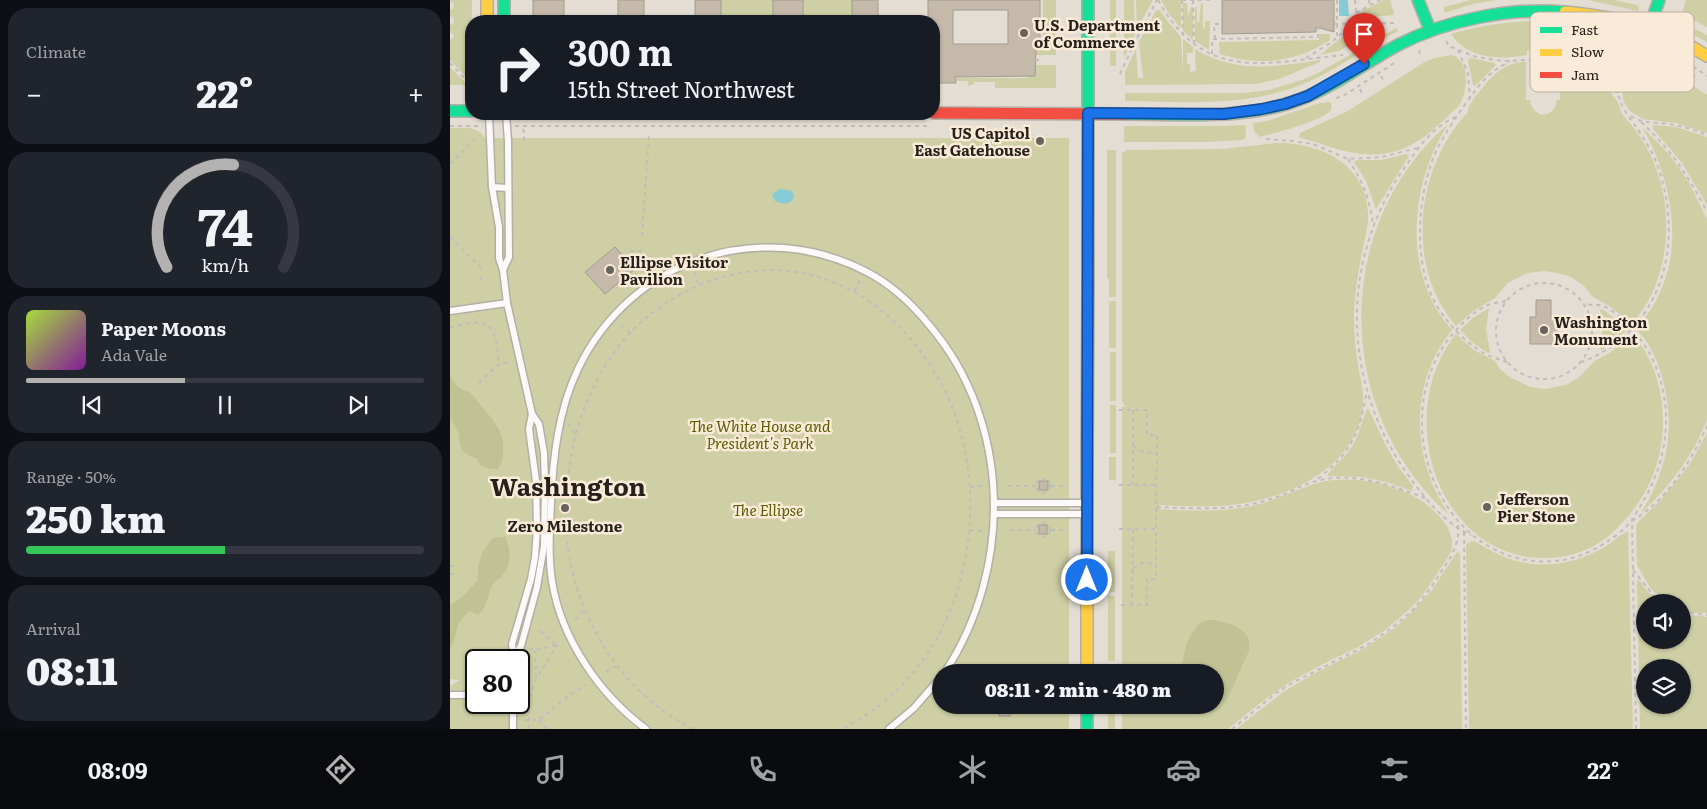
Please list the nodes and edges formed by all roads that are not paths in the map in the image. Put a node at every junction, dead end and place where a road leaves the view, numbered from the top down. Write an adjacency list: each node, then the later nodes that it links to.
1 (487, 0): 8 (main road)
2 (504, 0): 9 (main road)
3 (1088, 0): 16 (main road)
4 (1418, 0): 10 (main road)
5 (1659, 0): 7 (main road)
6 (1589, 12): 10 (main road)
7 (1655, 12)
8 (487, 15)
9 (504, 15)
10 (1430, 30): 16 (main road)
11 (1694, 48): 12 (main road)
12 (1707, 56)
13 (450, 110): 14 (main road)
14 (465, 111)
15 (940, 113): 16 (main road)
16 (1088, 113): 26 (main road)
17 (489, 120): 19 (lane)
18 (506, 120): 20 (lane)
19 (492, 188): 20 (lane); 21 (lane)
20 (508, 188): 21 (lane)
21 (503, 270): 22 (lane)
22 (507, 303): 23 (lane); 24 (lane)
23 (450, 311)
24 (532, 414): 28 (lane); 29 (lane)
25 (994, 503): 26 (lane); 27 (lane); 38 (lane)
26 (1087, 509): 27 (lane); 31 (main road)
27 (994, 514): 30 (lane)
28 (513, 649)
29 (519, 649)
30 (950, 664)
31 (1087, 664)
32 (932, 688): 39 (lane)
33 (450, 695): 34 (lane)
34 (465, 695)
35 (513, 714): 37 (lane)
36 (1087, 714): 40 (main road)
37 (513, 729)
38 (646, 729)
39 (889, 729)
40 (1087, 729)

